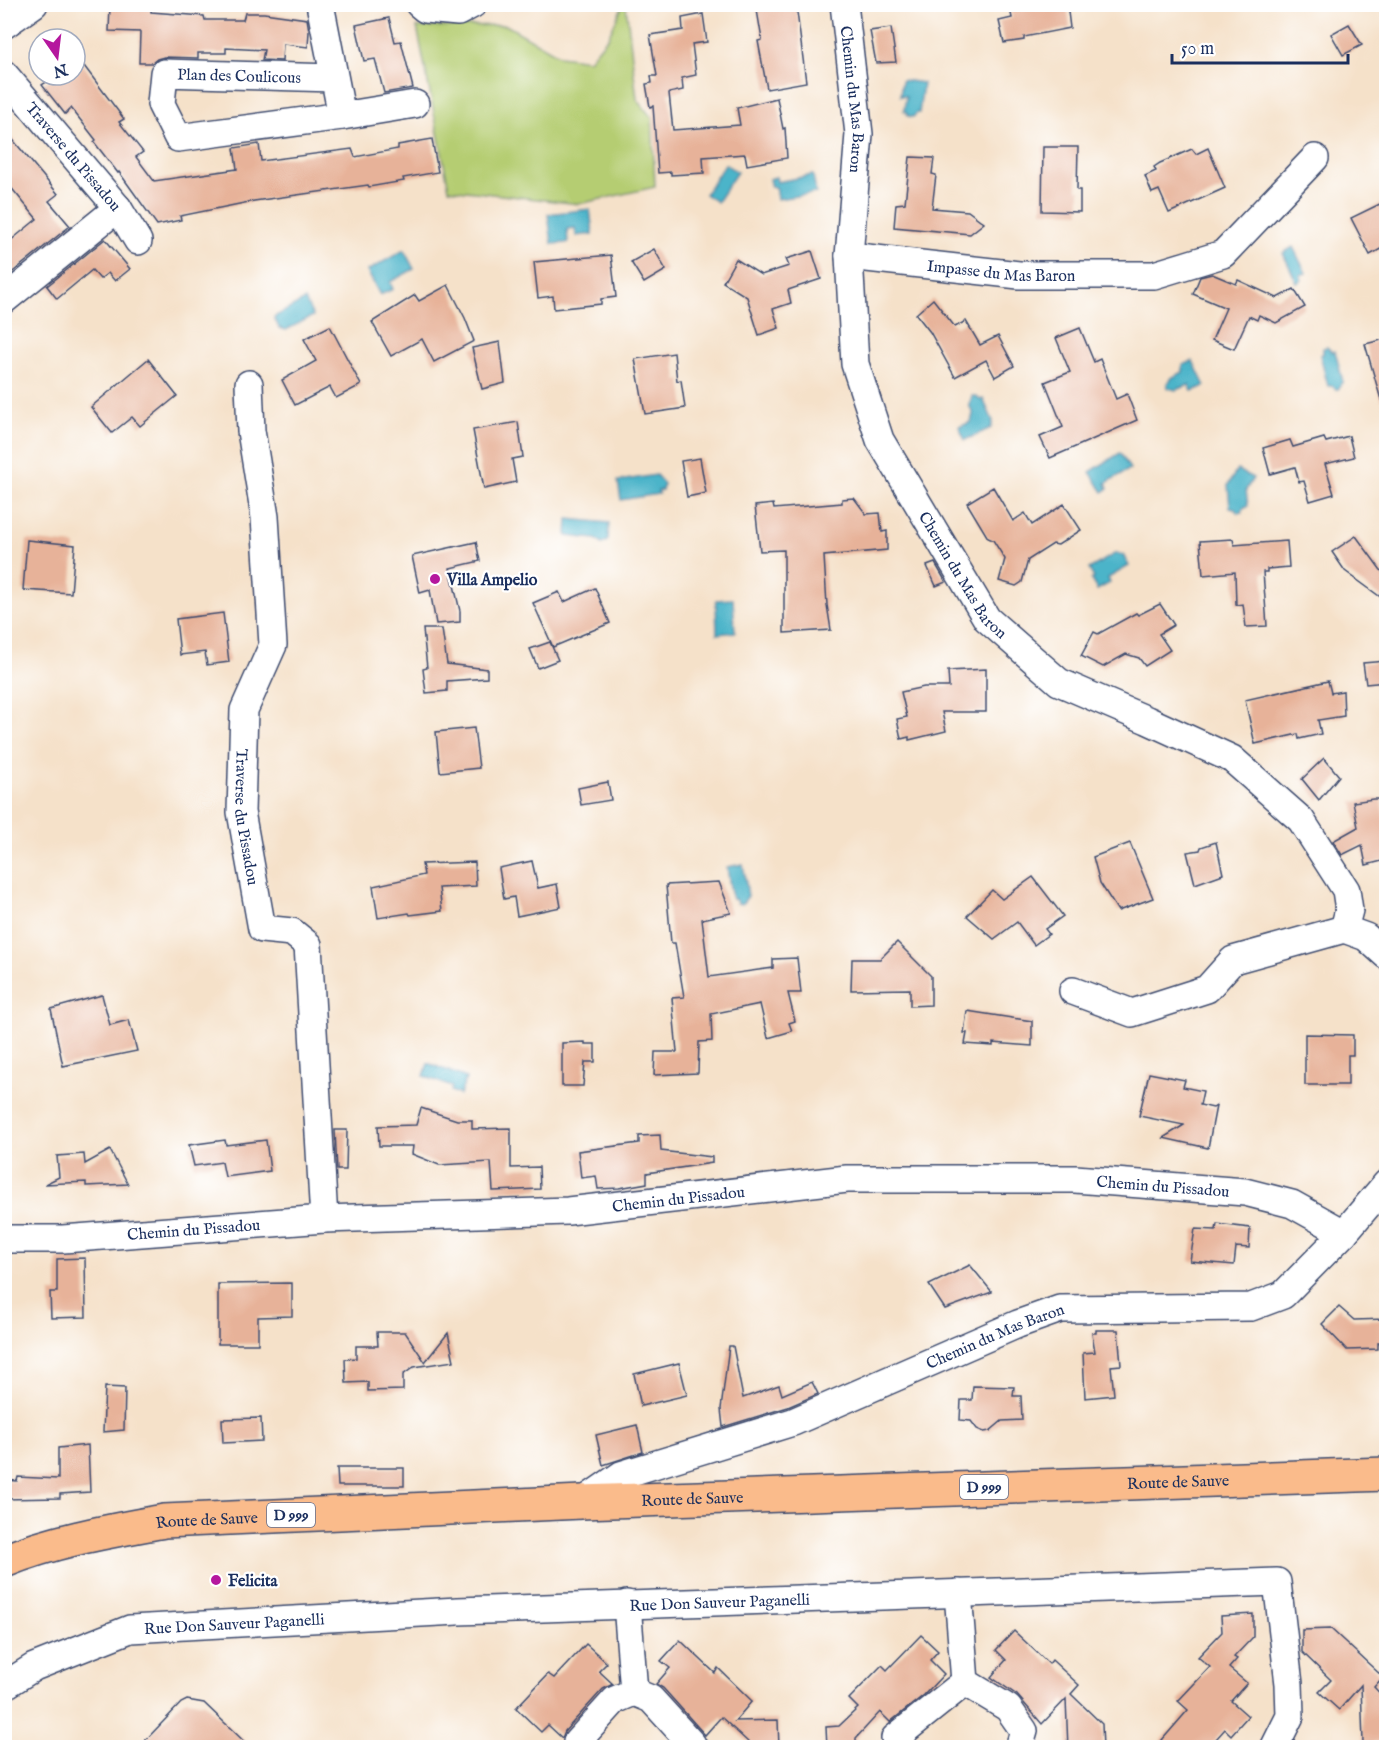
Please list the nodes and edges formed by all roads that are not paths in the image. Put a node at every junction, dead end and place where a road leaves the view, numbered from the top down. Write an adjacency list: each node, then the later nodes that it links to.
1 (34, 4): 6 (street)
2 (320, 4): 8 (street)
3 (419, 4): 4 (street)
4 (473, 4)
5 (844, 4): 14 (street, Chemin du Mas Baron)
6 (4, 25)
7 (4, 74): 12 (street, Traverse du Pissadou)
8 (334, 78): 10 (street); 10 (street, Plan des Coulicous)
9 (415, 104): 10 (street, Plan des Coulicous)
10 (342, 116)
11 (1316, 158): 14 (street, Impasse du Mas Baron)
12 (118, 208): 13 (street, Traverse du Pissadou); 15 (street)
13 (138, 241)
14 (849, 256): 17 (street, Chemin du Mas Baron)
15 (4, 300)
16 (249, 384): 21 (street, Traverse du Pissadou)
17 (1344, 929): 18 (street); 19 (street)
18 (1386, 955)
19 (1073, 991)
20 (1386, 1184): 22 (street, Chemin du Mas Baron)
21 (324, 1219): 22 (street, Chemin du Pissadou); 23 (street, Chemin du Pissadou)
22 (1344, 1233): 25 (street, Chemin du Mas Baron)
23 (4, 1239)
24 (1386, 1474): 25 (main road, Route de Sauve / D 999)
25 (582, 1502): 26 (main road, Route de Sauve / D 999)
26 (4, 1561)
27 (958, 1593): 28 (street, Rue Don Sauveur Paganelli); 29 (street); 36 (street, Rue Don Sauveur Paganelli)
28 (627, 1604): 30 (street, Rue Don Sauveur Paganelli); 31 (street)
29 (965, 1682): 34 (street); 35 (street)
30 (4, 1686)
31 (634, 1692): 32 (street); 33 (street)
32 (577, 1748)
33 (692, 1748)
34 (903, 1748)
35 (1019, 1748)
36 (1274, 1748)

